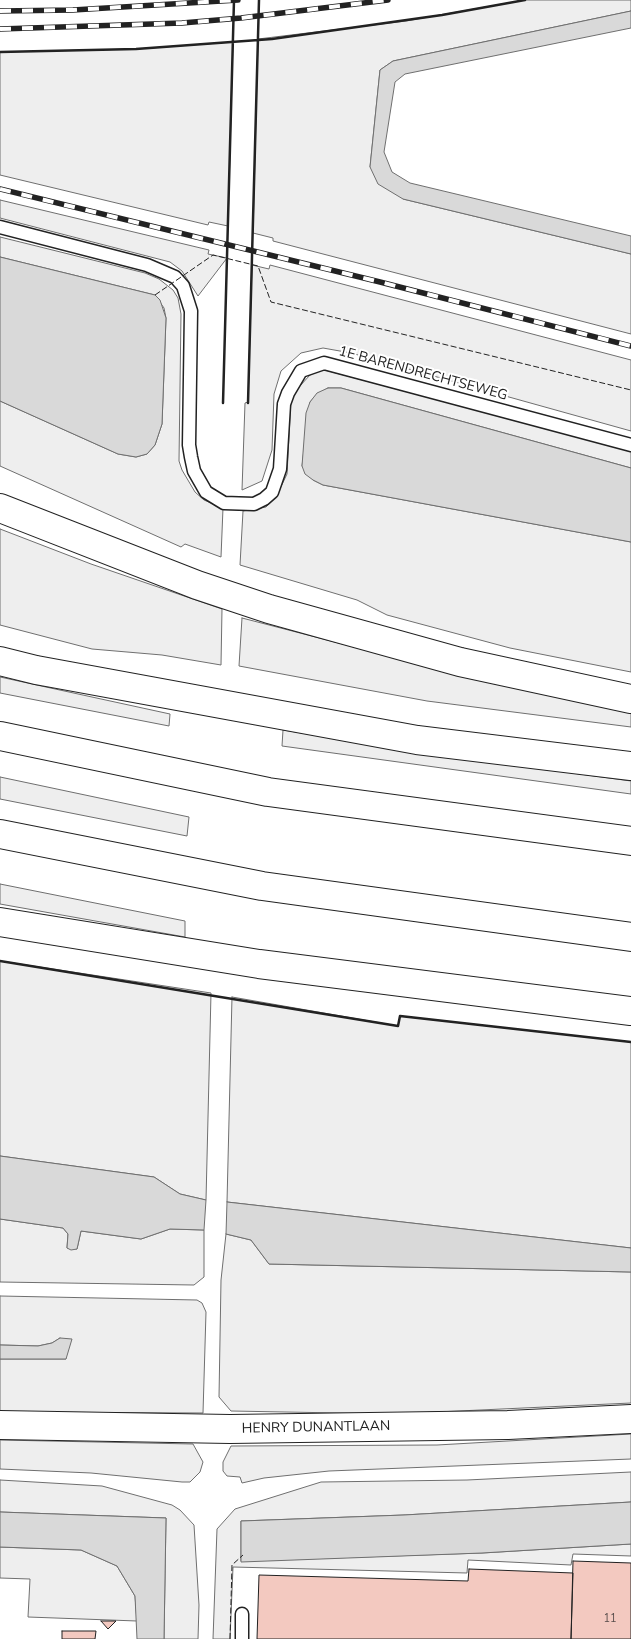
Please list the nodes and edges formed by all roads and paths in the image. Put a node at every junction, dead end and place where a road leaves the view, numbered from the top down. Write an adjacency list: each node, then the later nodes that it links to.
1 (0, 227): 2 (lane, 1E BARENDRECHTSEWEG)
2 (631, 445)
3 (0, 508): 5 (main road)
4 (0, 661): 7 (main road)
5 (631, 699)
6 (0, 736): 9 (main road)
7 (631, 766)
8 (0, 834): 11 (main road)
9 (631, 841)
10 (0, 922): 12 (main road)
11 (631, 937)
12 (631, 1011)
13 (631, 1419): 14 (main road, HENRY DUNANTLAAN)
14 (0, 1425)
15 (242, 1614): 16 (lane)
16 (242, 1639)

